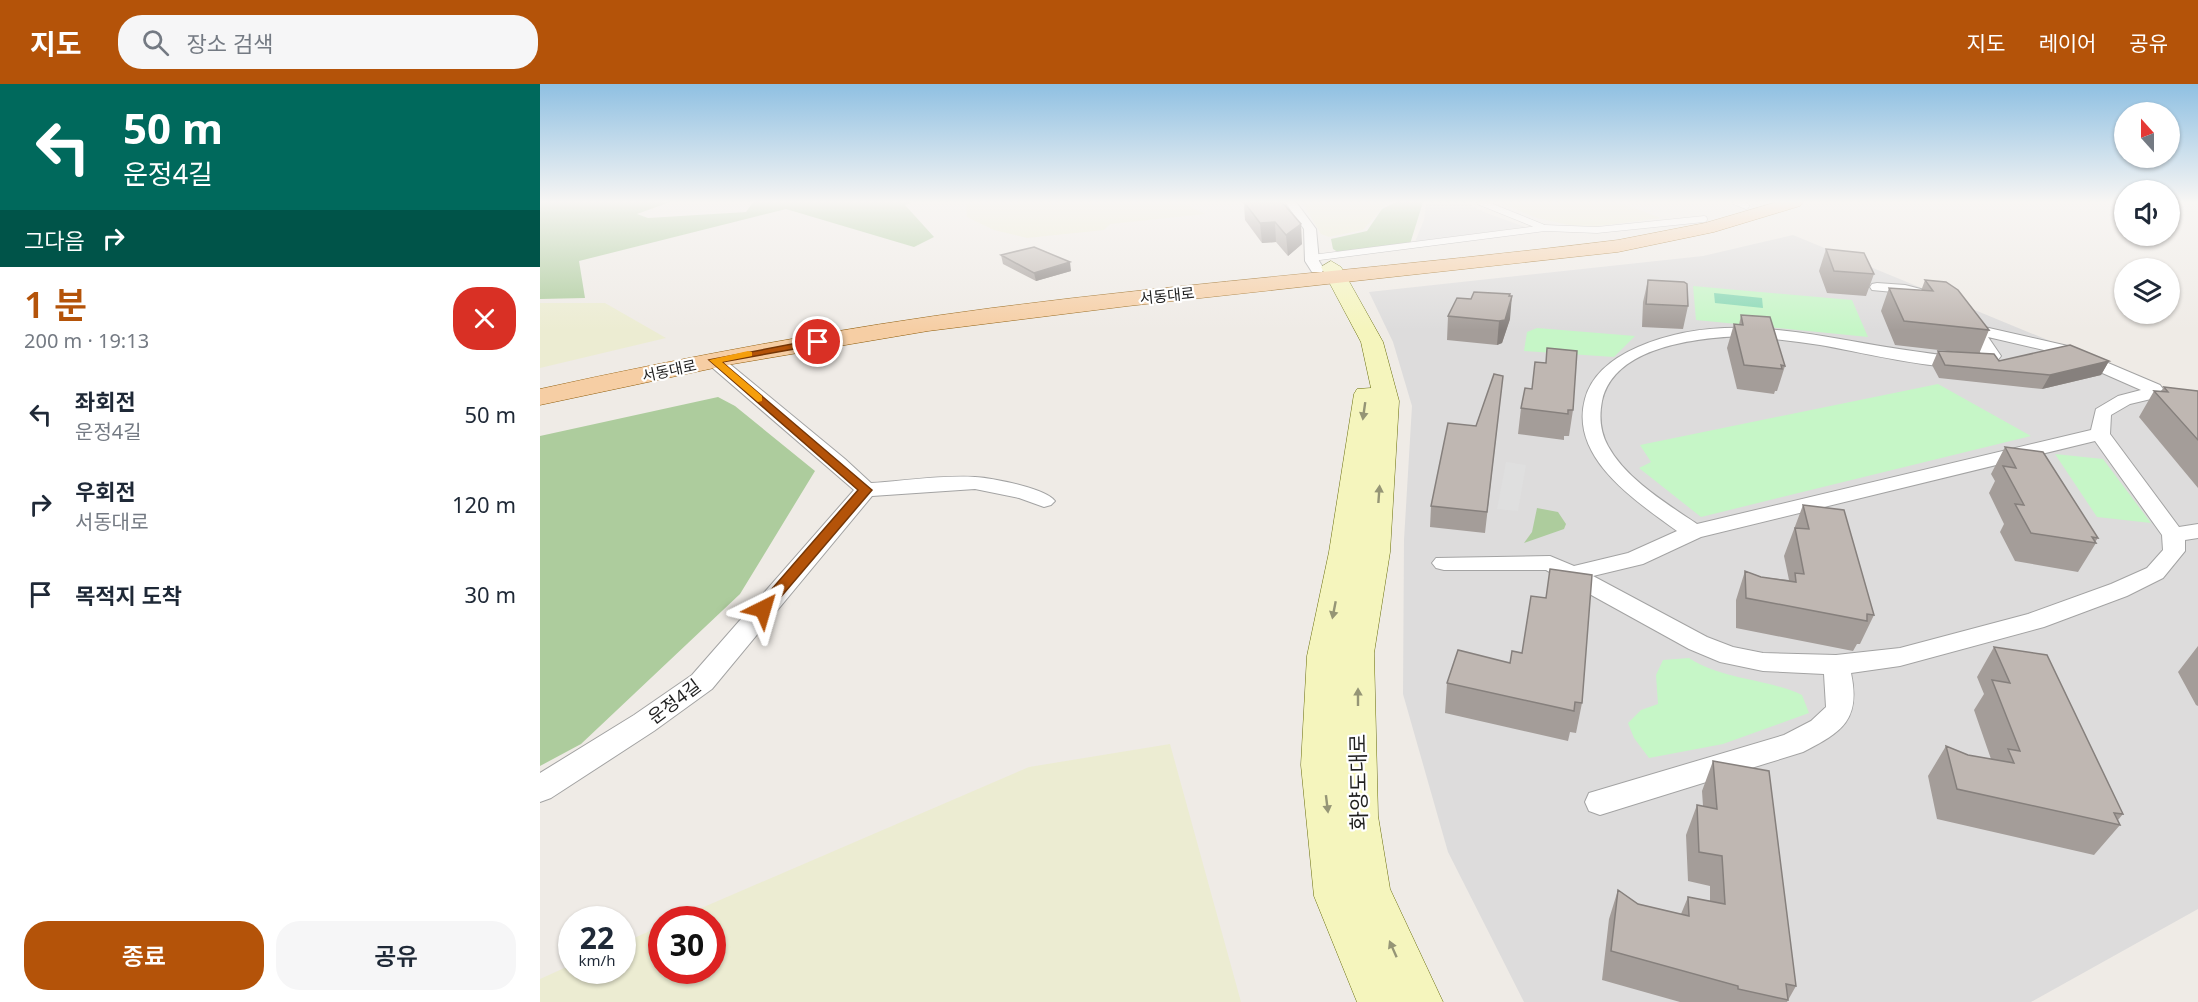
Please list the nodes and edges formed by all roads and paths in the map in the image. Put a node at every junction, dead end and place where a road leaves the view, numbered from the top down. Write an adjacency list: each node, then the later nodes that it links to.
1 (1315, 245): 5 (street)
2 (1456, 245): 5 (lane)
3 (1545, 245): 5 (main road, 서동대로)
4 (1624, 245): 5 (main road, 서동대로)
5 (1324, 270): 8 (main road, 서동대로); 9 (main road, 서동대로); 19 (street)
6 (1877, 287): 7 (street)
7 (1974, 329): 10 (street); 17 (street)
8 (714, 360): 11 (main road, 서동대로); 14 (street)
9 (540, 388)
10 (2145, 395): 12 (street); 13 (street)
11 (540, 397)
12 (2167, 400)
13 (2100, 434): 17 (street); 18 (street)
14 (866, 490): 15 (street); 23 (street, 운정4길)
15 (1044, 501)
16 (2198, 531): 18 (street)
17 (1693, 532): 21 (street)
18 (2173, 535): 22 (street)
19 (1360, 552): 25 (street, 화양도대로, one-way to 25); 26 (street, 화양도대로, one-way to 19)
20 (1444, 563): 21 (street)
21 (1573, 574): 22 (street)
22 (1836, 664): 24 (street)
23 (540, 789)
24 (1600, 802)
25 (1383, 1002)
26 (1417, 1002)

